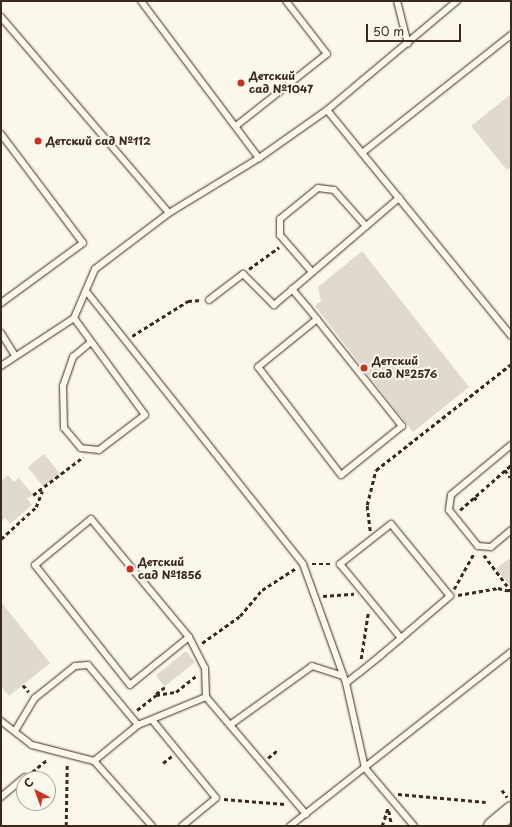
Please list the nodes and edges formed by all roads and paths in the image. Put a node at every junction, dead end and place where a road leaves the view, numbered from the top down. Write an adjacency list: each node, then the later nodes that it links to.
1 (141, 1): 9 (lane)
2 (286, 1): 9 (lane)
3 (397, 1): 7 (lane)
4 (457, 1): 7 (lane)
5 (1, 18): 14 (lane)
6 (511, 35): 11 (lane)
7 (408, 44): 8 (lane)
8 (327, 110): 11 (lane); 12 (lane)
9 (236, 126): 12 (lane)
10 (1, 134): 22 (lane)
11 (362, 153): 13 (lane)
12 (259, 158): 14 (lane)
13 (399, 198): 15 (lane); 26 (lane)
14 (169, 213): 20 (lane)
15 (366, 226): 16 (lane); 17 (lane)
16 (286, 242): 17 (lane); 18 (path)
17 (312, 272): 19 (lane)
18 (242, 274): 19 (lane); 21 (lane)
19 (292, 289): 24 (lane)
20 (86, 291): 23 (lane); 27 (lane)
21 (209, 300): 27 (path)
22 (1, 303)
23 (74, 318): 28 (lane); 29 (lane)
24 (317, 319): 24 (lane)
25 (1, 333): 29 (lane)
26 (511, 336)
27 (125, 340): 50 (lane)
28 (91, 342): 33 (lane); 33 (lane)
29 (15, 355): 31 (lane)
30 (511, 364): 44 (path)
31 (1, 366)
32 (511, 445): 45 (lane)
33 (93, 449): 37 (path)
34 (511, 465): 35 (path)
35 (505, 470): 36 (path); 39 (path)
36 (510, 477)
37 (42, 491): 38 (path); 43 (path)
38 (33, 495)
39 (474, 496): 40 (path); 41 (path)
40 (480, 502)
41 (464, 517)
42 (511, 530): 45 (lane)
43 (1, 539)
44 (371, 539): 48 (lane); 49 (lane)
45 (478, 546): 47 (path); 49 (path)
46 (272, 584): 54 (path)
47 (511, 592): 49 (path)
48 (365, 594): 50 (path); 51 (lane)
49 (450, 596): 53 (lane)
50 (313, 597): 58 (lane)
51 (370, 601): 53 (lane); 57 (path)
52 (189, 637): 52 (lane); 54 (lane)
53 (401, 638): 57 (lane)
54 (195, 648): 56 (lane)
55 (511, 652): 74 (lane)
56 (205, 668): 61 (path); 62 (lane)
57 (359, 673): 59 (lane)
58 (343, 676): 59 (lane); 67 (lane)
59 (346, 683): 74 (lane)
60 (165, 687): 61 (path)
61 (156, 695): 63 (path)
62 (206, 698): 65 (lane); 67 (lane)
63 (130, 716): 66 (lane); 68 (lane)
64 (1, 721): 68 (lane)
65 (153, 721): 66 (lane); 80 (lane)
66 (138, 725): 72 (lane)
67 (230, 725): 73 (lane)
68 (15, 731): 70 (lane)
69 (279, 749): 73 (path)
70 (55, 753): 71 (lane); 75 (path)
71 (67, 757): 72 (lane); 86 (path)
72 (94, 761): 87 (lane)
73 (263, 762): 82 (lane)
74 (365, 768): 78 (lane); 85 (lane)
75 (32, 771)
76 (16, 784): 79 (lane)
77 (502, 790): 83 (path)
78 (385, 792): 81 (path); 91 (lane)
79 (1, 797)
80 (216, 798): 82 (path); 88 (lane)
81 (486, 802)
82 (298, 804): 85 (lane)
83 (510, 804): 92 (main road)
84 (388, 806): 90 (path)
85 (306, 814): 89 (lane)
86 (66, 826)
87 (152, 826)
88 (182, 826)
89 (290, 826)
90 (382, 826)
91 (414, 826)
92 (492, 826)

